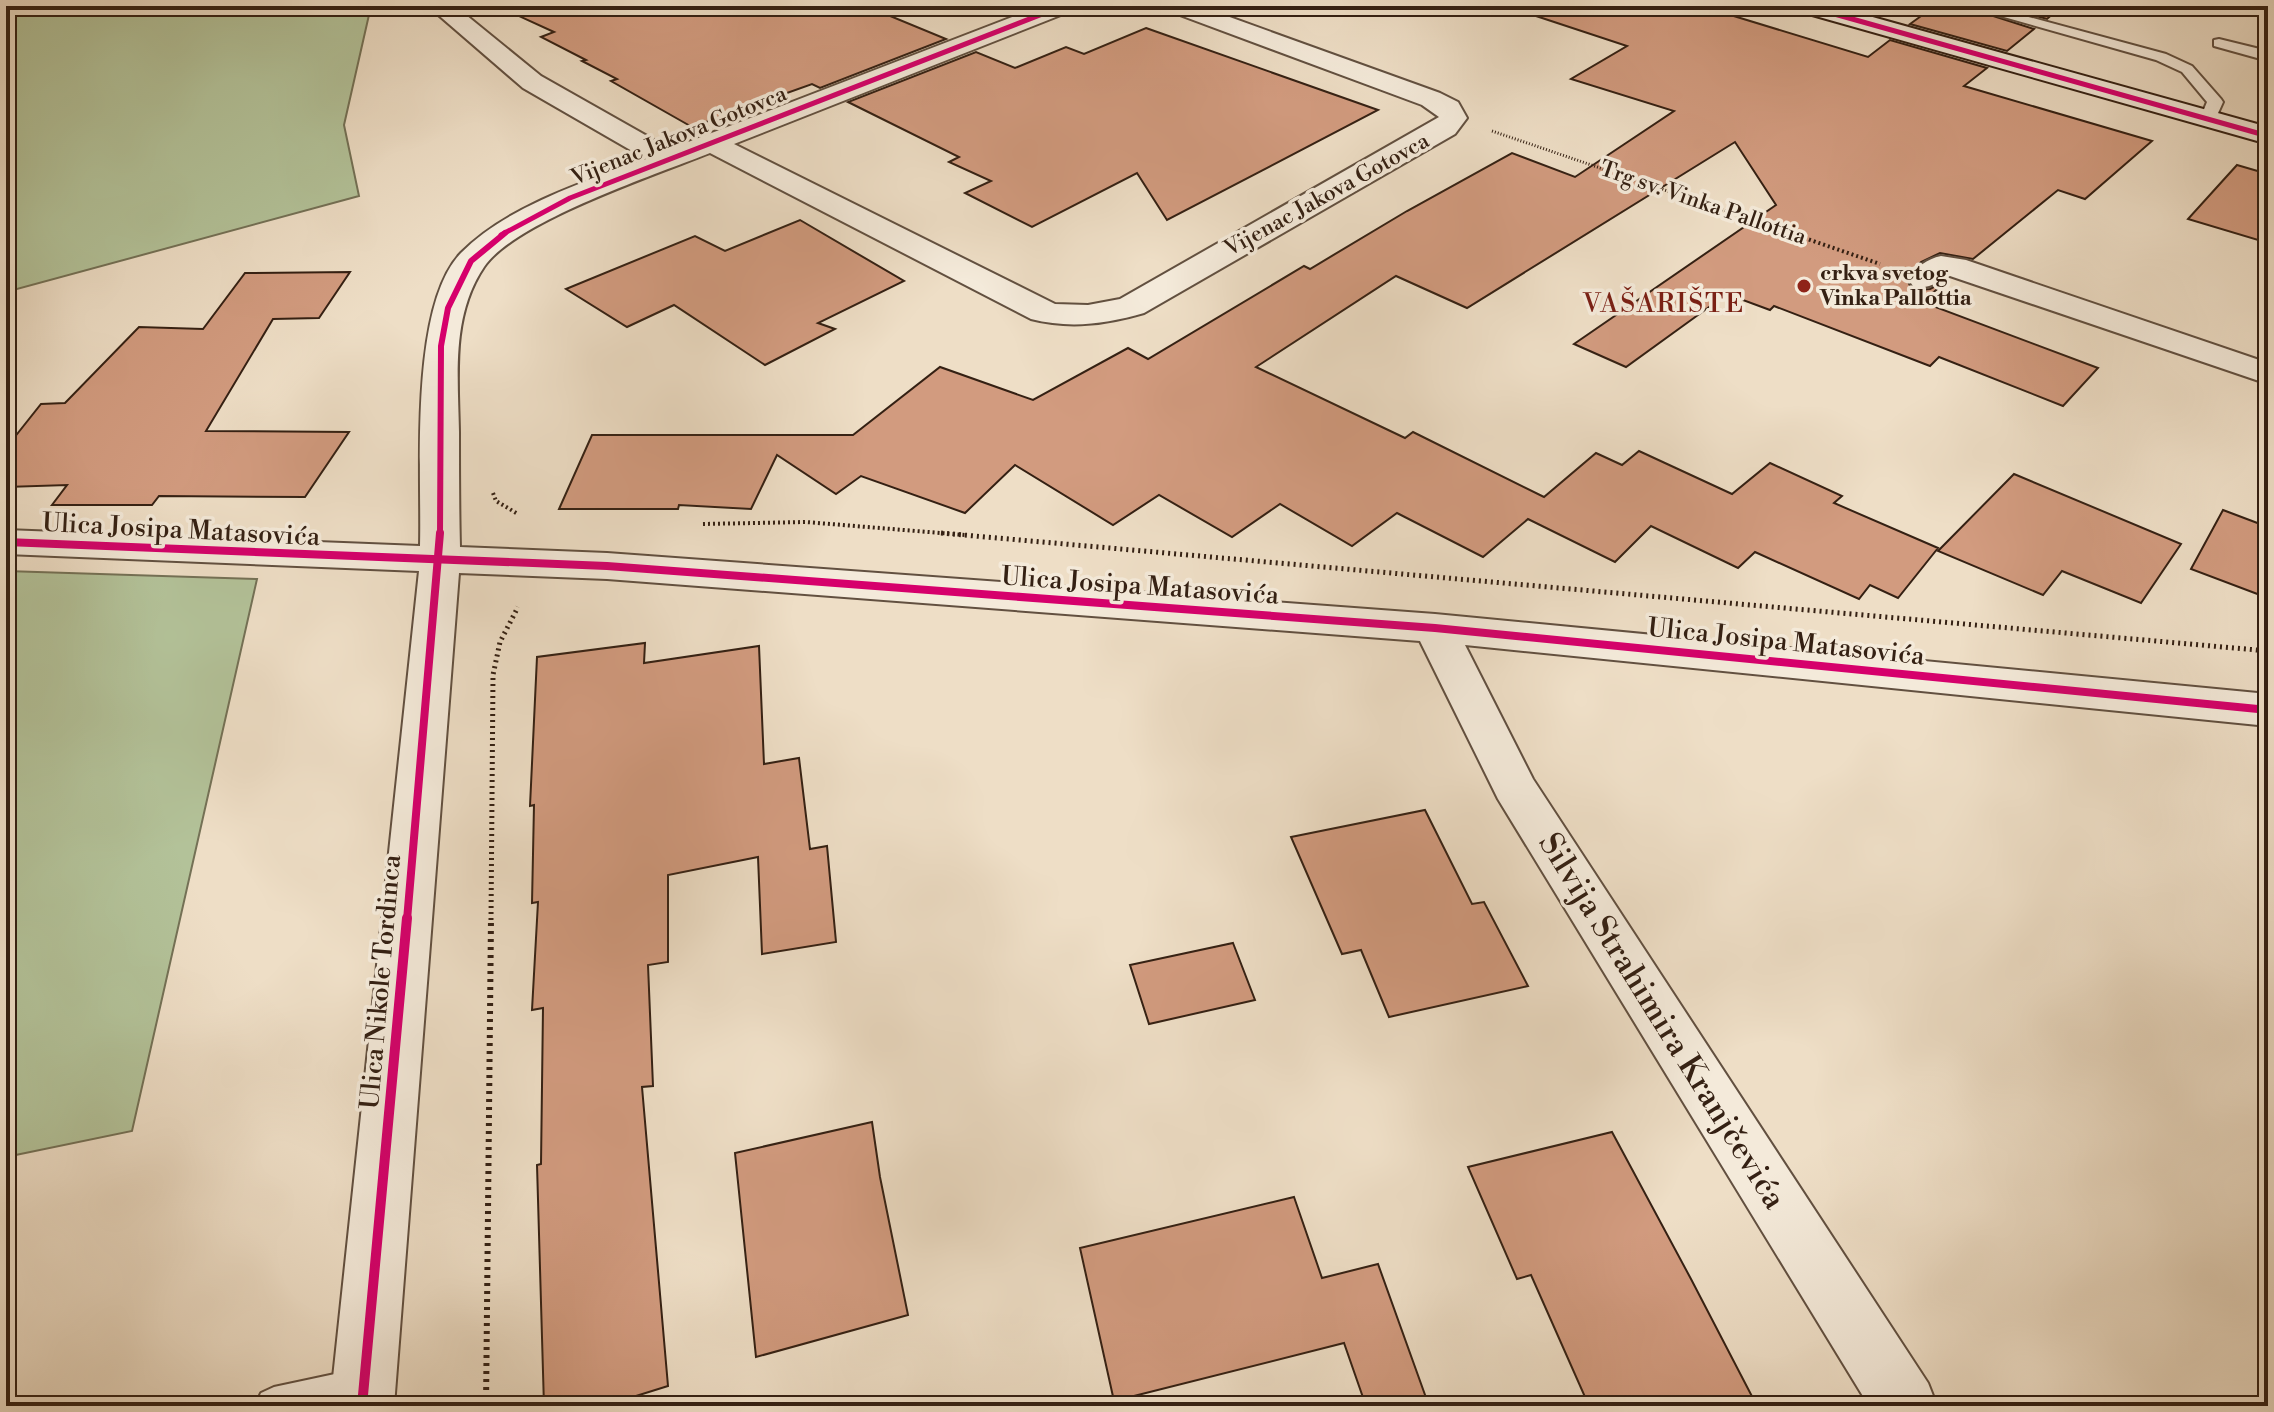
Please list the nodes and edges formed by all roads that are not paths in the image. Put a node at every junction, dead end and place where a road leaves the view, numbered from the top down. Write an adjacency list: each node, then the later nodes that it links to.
1 (440, 6): 11 (street, Vijenac Jakova Gotovca)
2 (1063, 6): 10 (street, Vijenac Jakova Gotovca)
3 (1177, 6): 10 (street, Vijenac Jakova Gotovca)
4 (1806, 6): 8 (street)
5 (1972, 6): 8 (lane)
6 (2219, 43): 7 (lane)
7 (2268, 56)
8 (2208, 119): 9 (street)
9 (2268, 136)
10 (709, 142): 11 (street, Vijenac Jakova Gotovca)
11 (667, 159): 15 (street, Vijenac Jakova Gotovca)
12 (1924, 279): 13 (street)
13 (2268, 374)
14 (6, 542): 15 (street, Ulica Josipa Matasovića)
15 (440, 562): 16 (street, Ulica Josipa Matasovića); 18 (street, Ulica Nikole Tordinca)
16 (1435, 628): 17 (street, Ulica Josipa Matasovića); 20 (street, Silvija Strahimira Kranjčevića)
17 (2268, 710)
18 (362, 1396): 19 (lane)
19 (274, 1406)
20 (1905, 1406)

